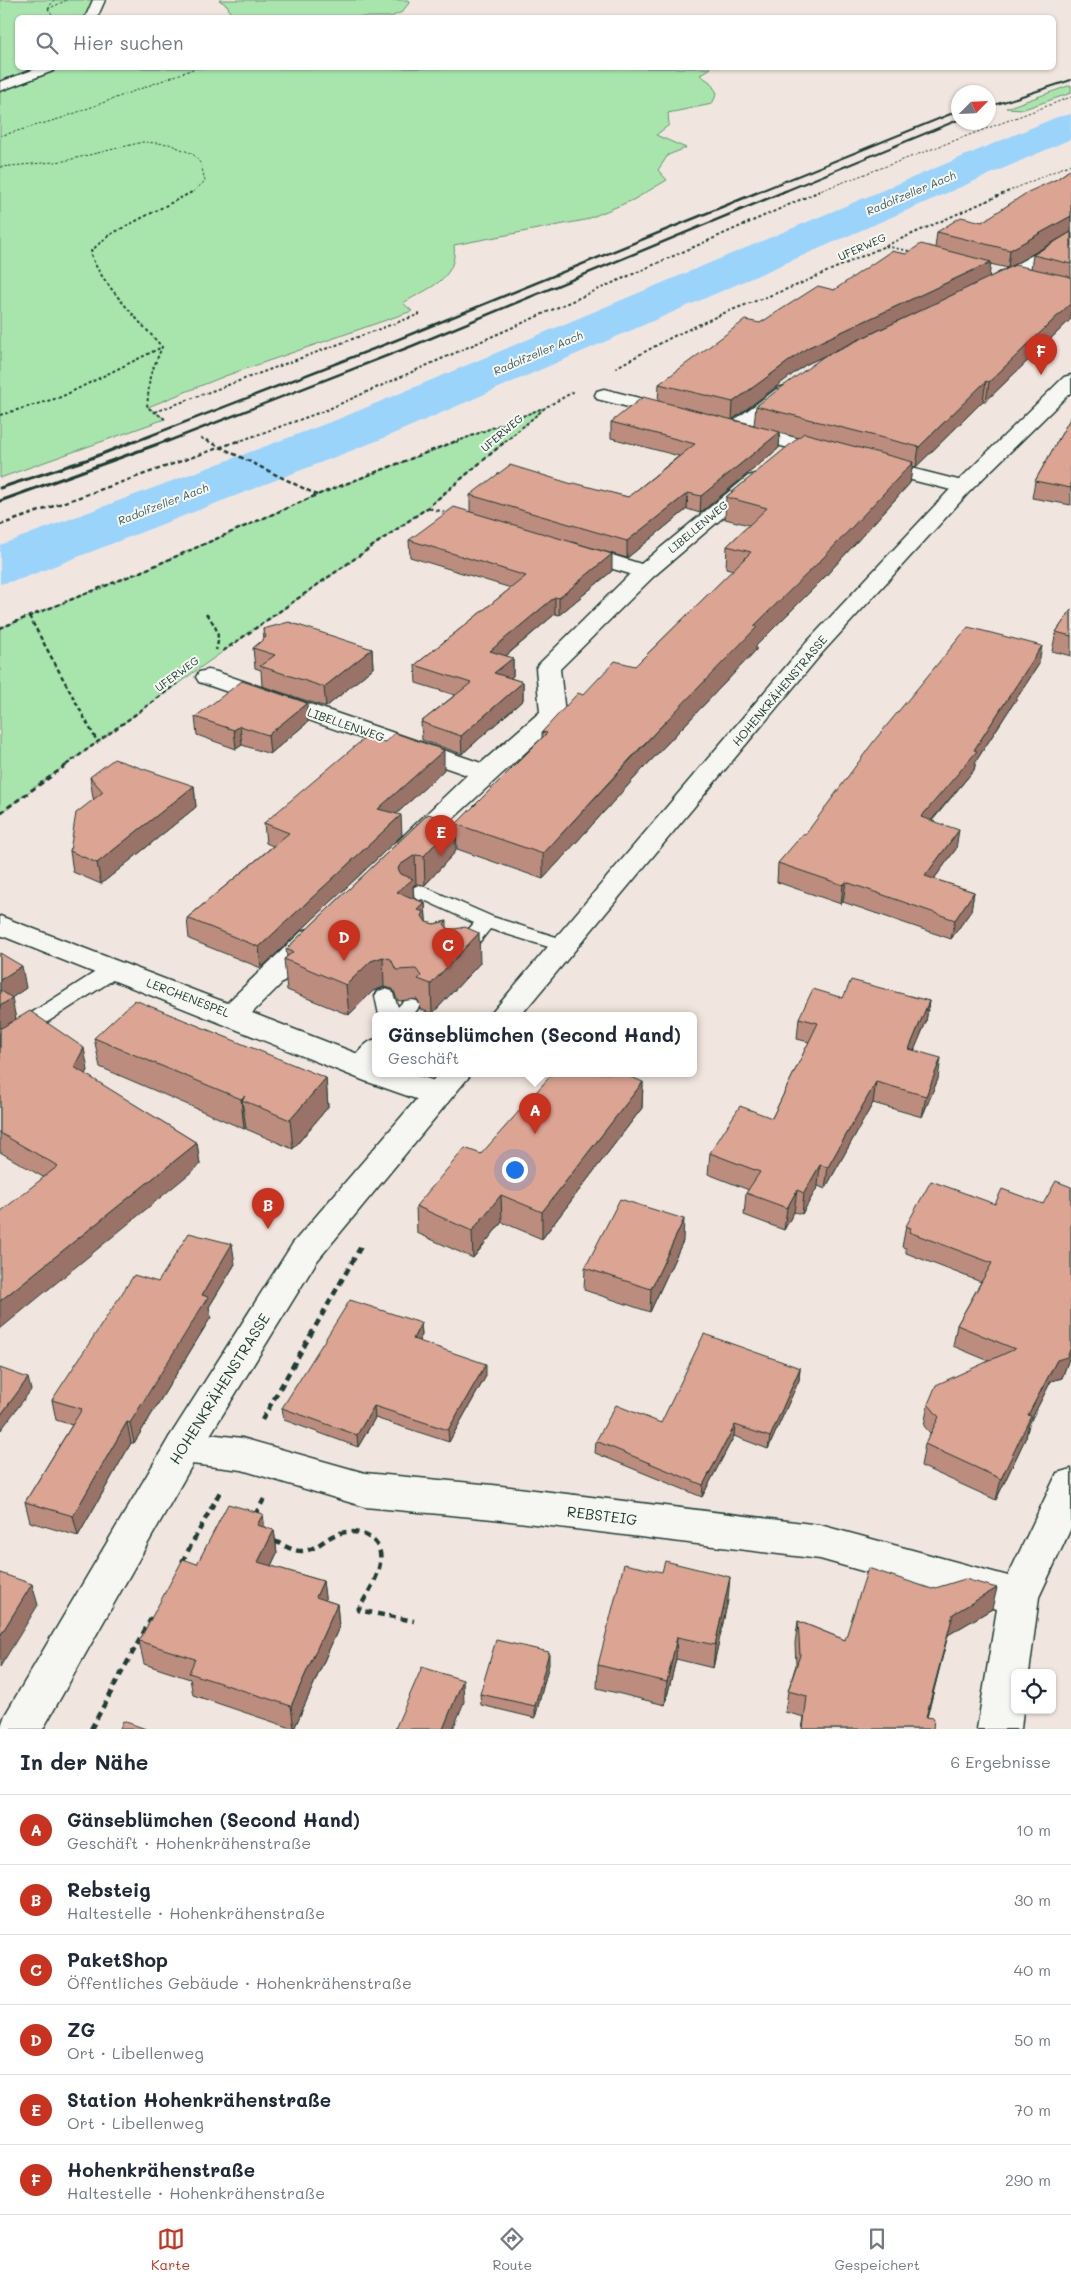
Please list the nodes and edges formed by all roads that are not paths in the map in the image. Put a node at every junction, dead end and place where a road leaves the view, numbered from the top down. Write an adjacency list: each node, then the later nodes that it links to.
1 (99, 0): 2 (street)
2 (92, 15)
3 (43, 70): 4 (street)
4 (0, 87)
5 (1071, 240): 7 (street)
6 (982, 269): 7 (street)
7 (1009, 276): 8 (street); 9 (street)
8 (1027, 280)
9 (974, 293)
10 (1071, 381): 15 (street, HOHENKRÄHENSTRASSE)
11 (798, 383): 14 (street)
12 (604, 395): 13 (street)
13 (688, 416)
14 (798, 445): 15 (street); 17 (street, LIBELLENWEG)
15 (964, 487): 25 (street, HOHENKRÄHENSTRASSE)
16 (554, 544): 17 (street)
17 (645, 572): 19 (street, LIBELLENWEG)
18 (208, 677): 19 (street, LIBELLENWEG)
19 (484, 773): 20 (street, LIBELLENWEG)
20 (392, 860)
21 (411, 898): 24 (lane)
22 (329, 920): 29 (street)
23 (0, 925): 27 (street, LERCHENESPEL)
24 (482, 926): 25 (lane); 26 (lane)
25 (565, 946): 28 (street, HOHENKRÄHENSTRASSE)
26 (450, 949)
27 (115, 969): 29 (street, LERCHENESPEL); 30 (lane)
28 (508, 1012)
29 (232, 1015): 31 (street, LERCHENESPEL)
30 (0, 1043)
31 (372, 1064)
32 (420, 1077): 33 (street, LERCHENESPEL)
33 (446, 1084): 34 (street, HOHENKRÄHENSTRASSE)
34 (183, 1447): 36 (street, REBSTEIG); 37 (street, HOHENKRÄHENSTRASSE)
35 (1071, 1485): 36 (street)
36 (1019, 1597): 38 (street)
37 (20, 1729)
38 (999, 1729)

